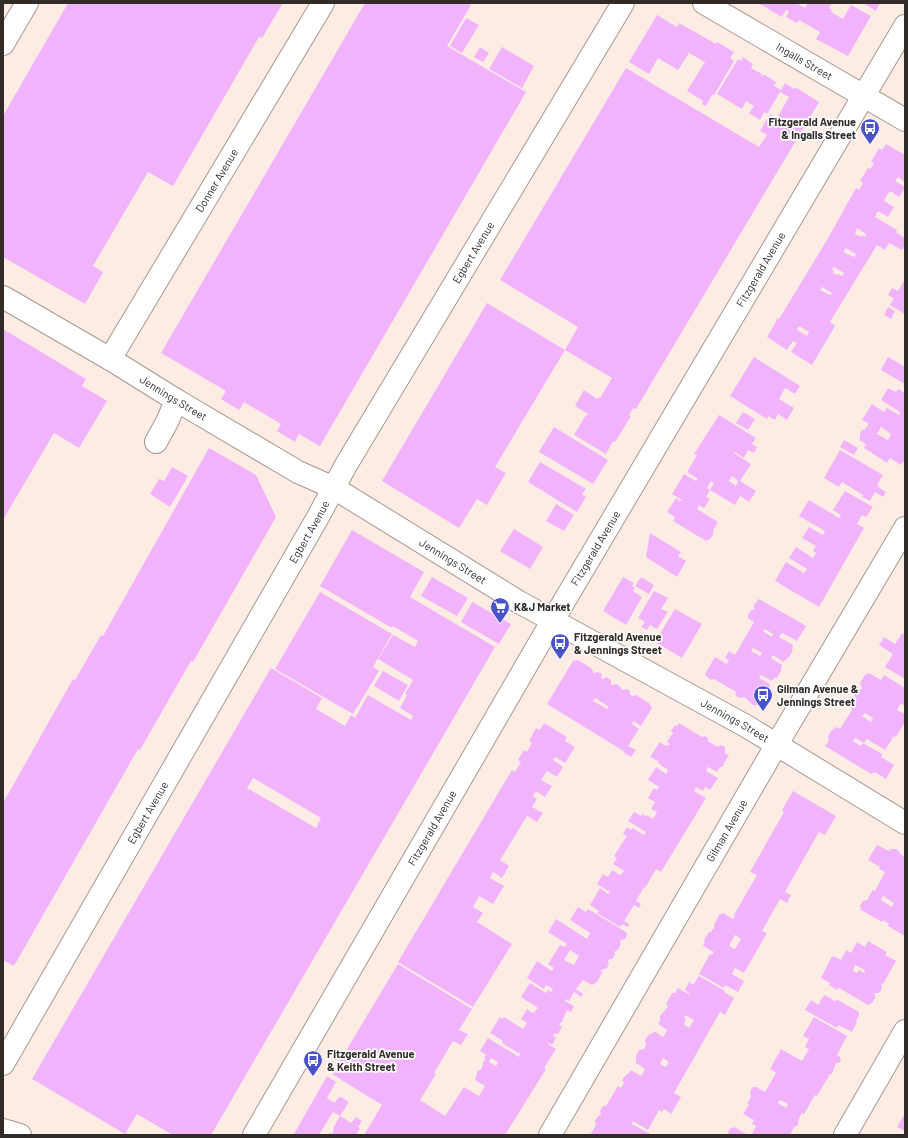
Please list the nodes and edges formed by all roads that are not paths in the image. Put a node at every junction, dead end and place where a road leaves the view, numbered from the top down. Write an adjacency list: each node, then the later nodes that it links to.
1 (27, 3): 6 (street)
2 (323, 3): 10 (street, Donner Avenue)
3 (623, 3): 13 (street, Egbert Avenue)
4 (704, 3): 7 (street, Ingalls Street)
5 (905, 26): 7 (street, Fitzgerald Avenue)
6 (3, 44)
7 (864, 96): 8 (street, Ingalls Street); 15 (street, Fitzgerald Avenue)
8 (905, 120)
9 (3, 297): 10 (street, Jennings Street)
10 (110, 359): 11 (street, Jennings Street)
11 (176, 400): 12 (street); 13 (street, Jennings Street)
12 (156, 442)
13 (334, 488): 15 (street, Jennings Street); 19 (street, Egbert Avenue)
14 (905, 528): 16 (street, Gilman Avenue)
15 (553, 620): 16 (street, Jennings Street); 22 (street, Fitzgerald Avenue)
16 (777, 744): 17 (street, Jennings Street); 23 (street, Gilman Avenue)
17 (905, 823)
18 (905, 1031): 24 (street)
19 (3, 1064)
20 (3, 1130): 21 (street)
21 (20, 1135)
22 (254, 1135)
23 (550, 1135)
24 (845, 1135)

